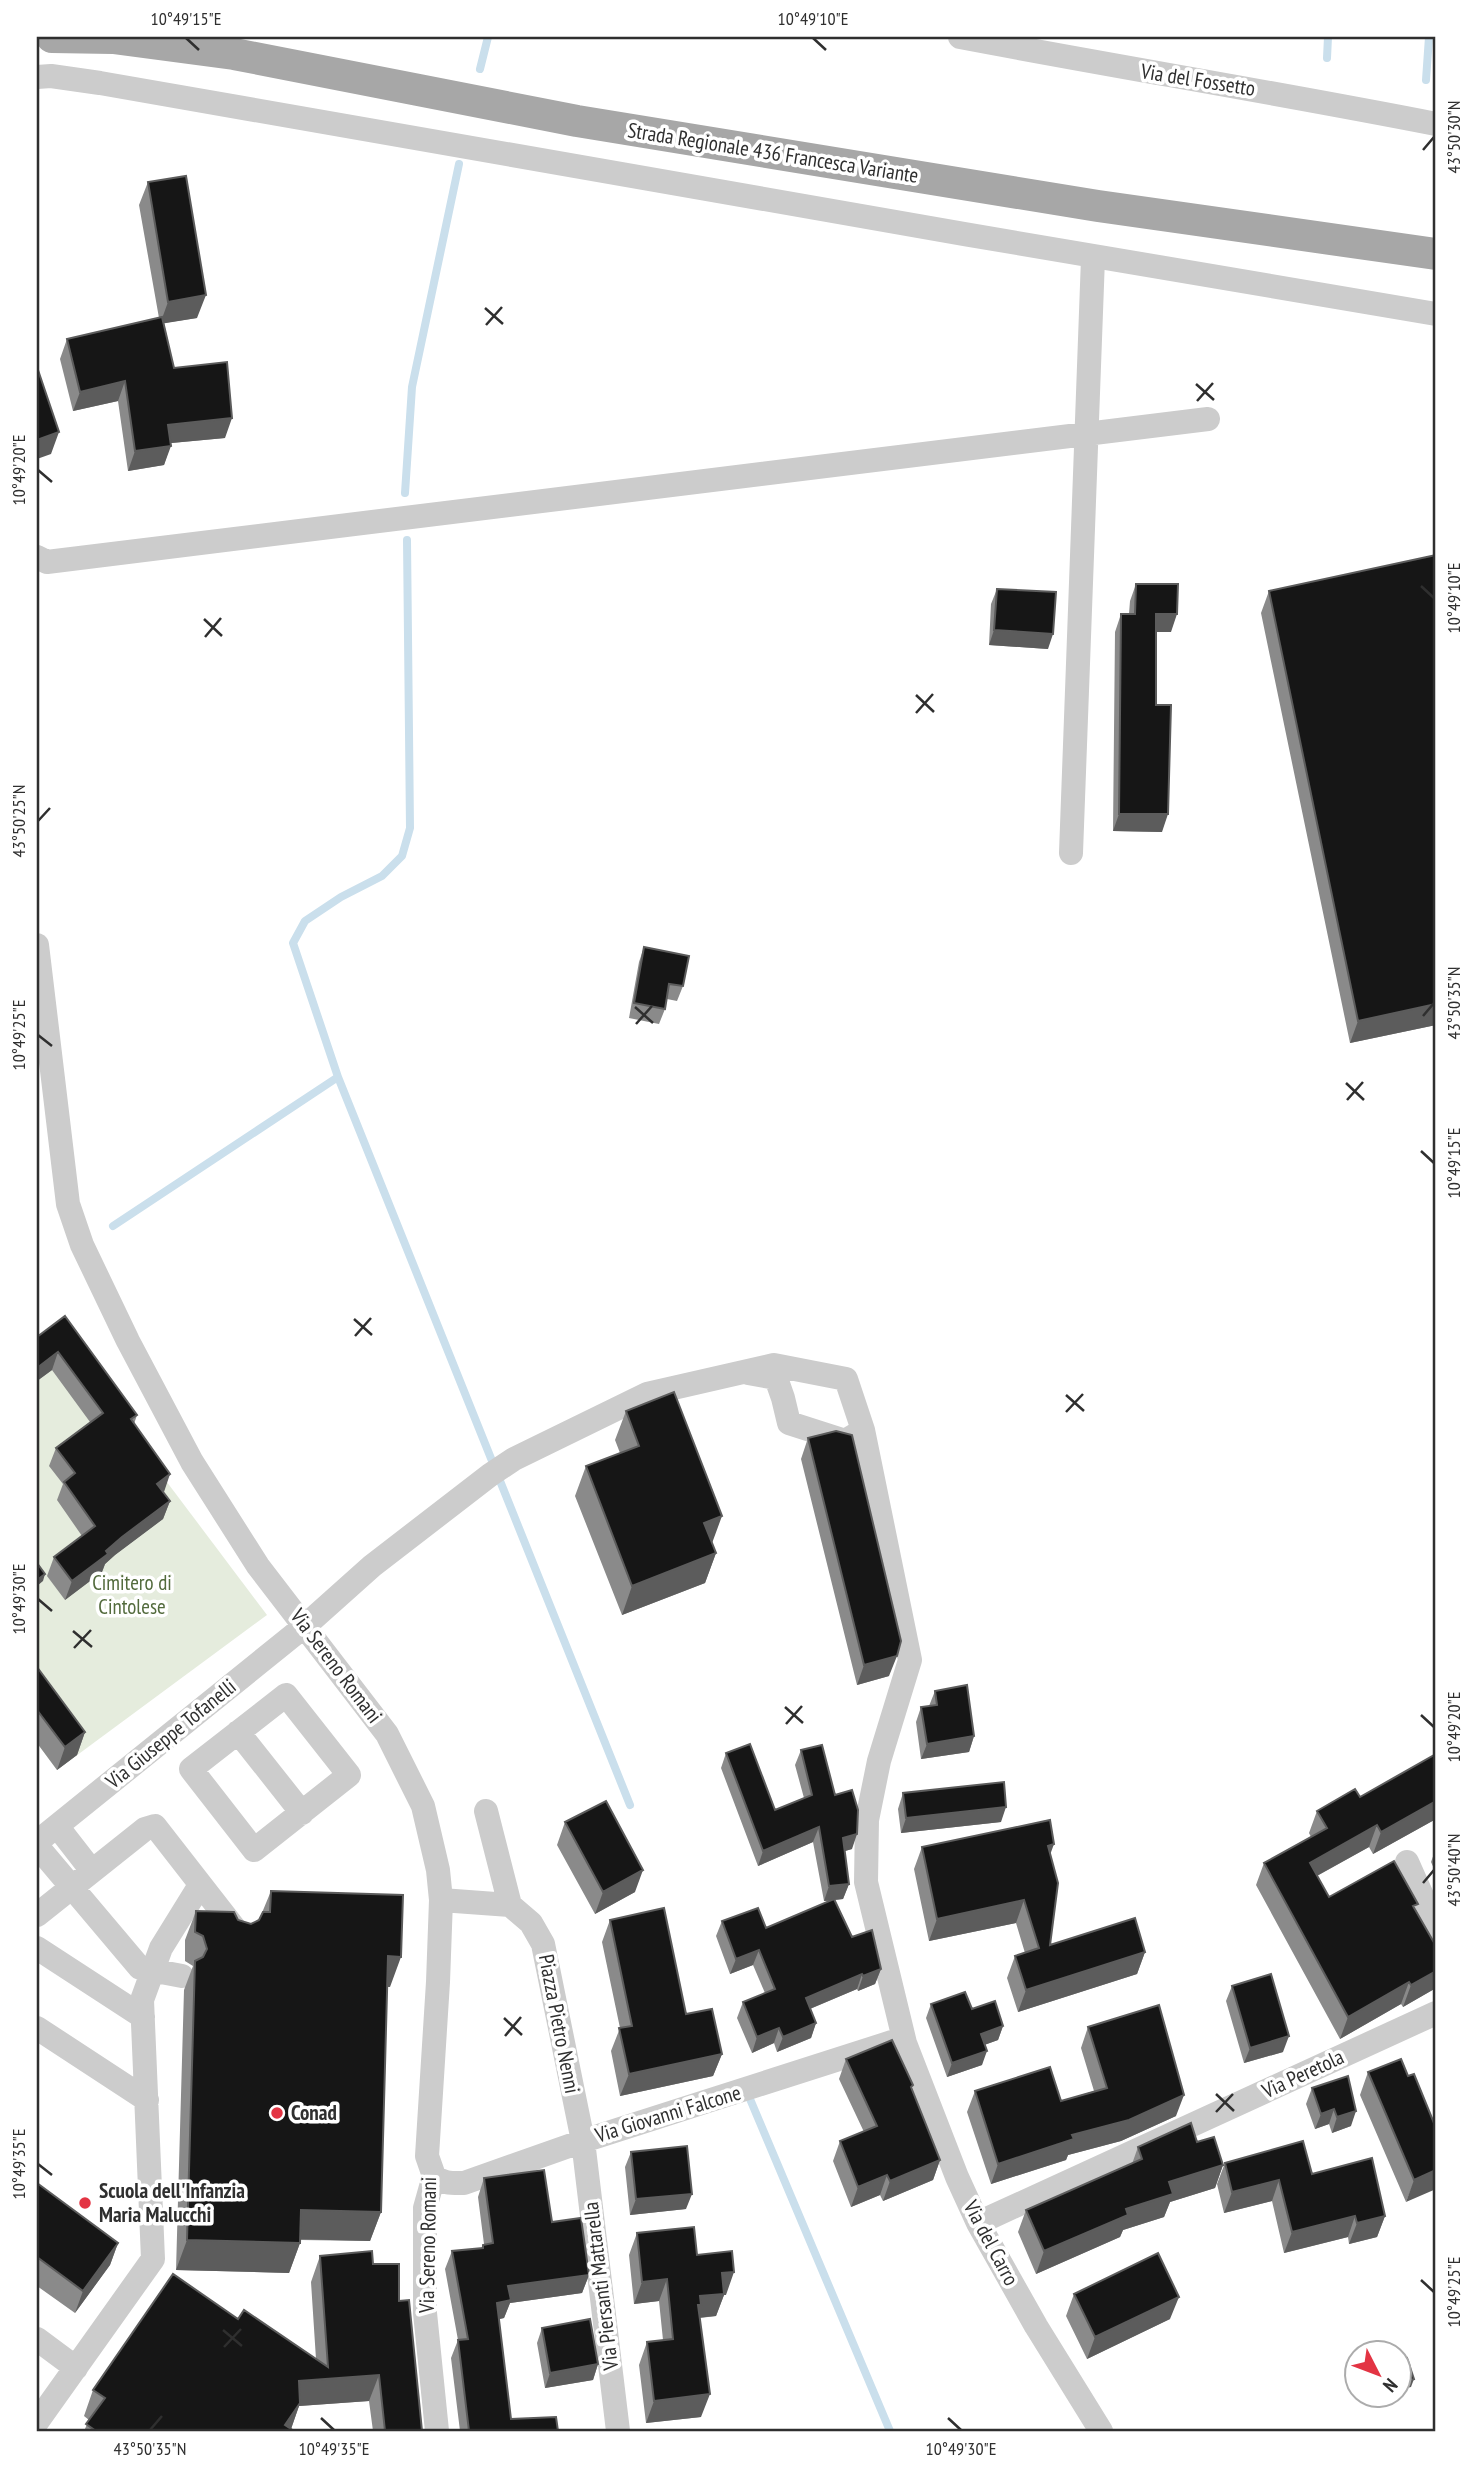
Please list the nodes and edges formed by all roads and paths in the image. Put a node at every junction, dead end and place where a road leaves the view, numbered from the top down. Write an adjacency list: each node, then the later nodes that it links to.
1 (52, 37): 2 (main road, Strada Regionale 436 Francesca Variante)
2 (111, 37): 6 (main road, Strada Regionale 436 Francesca Variante)
3 (960, 37): 5 (street, Via del Fossetto)
4 (37, 77): 7 (street)
5 (1436, 124)
6 (1436, 254)
7 (1093, 258): 8 (street); 10 (street)
8 (1436, 314)
9 (1208, 419): 10 (street)
10 (1086, 435): 11 (street); 12 (street)
11 (40, 564)
12 (1071, 853)
13 (37, 945): 16 (street, Via Sereno Romani)
14 (744, 1372): 15 (street, Via Giuseppe Tofanelli); 15 (street); 16 (street, Via Giuseppe Tofanelli)
15 (863, 1430): 38 (street, Via del Carro)
16 (306, 1625): 17 (street, Via Giuseppe Tofanelli); 27 (street, Via Sereno Romani)
17 (231, 1685): 18 (street); 21 (street, Via Giuseppe Tofanelli)
18 (248, 1725): 20 (street); 20 (street); 20 (street)
19 (486, 1811): 28 (street)
20 (302, 1813)
21 (57, 1826): 22 (street, Via Giuseppe Tofanelli); 24 (street)
22 (37, 1844): 26 (street)
23 (1407, 1862): 30 (street)
24 (92, 1871): 25 (street); 26 (street)
25 (200, 1885): 31 (street); 33 (street)
26 (72, 1887): 29 (street); 33 (street)
27 (441, 1900): 28 (street); 41 (street, Via Sereno Romani)
28 (510, 1905): 40 (street, Piazza Pietro Nenni)
29 (37, 1915)
30 (1436, 1927)
31 (238, 1939)
32 (37, 1948): 36 (street)
33 (153, 1972): 34 (street); 36 (street)
34 (182, 1976)
35 (1436, 2013): 42 (street, Via Peretola)
36 (143, 2017): 39 (street)
37 (40, 2035): 39 (street)
38 (905, 2043): 40 (street, Via Giovanni Falcone); 42 (street, Via del Carro)
39 (147, 2100): 44 (street)
40 (583, 2141): 41 (street, Via Giovanni Falcone); 47 (street, Via Piersanti Mattarella)
41 (433, 2176): 46 (street, Via Sereno Romani)
42 (978, 2223): 48 (street, Via del Carro)
43 (37, 2339): 44 (street)
44 (76, 2368): 45 (street)
45 (37, 2422)
46 (437, 2431)
47 (618, 2431)
48 (1101, 2431)

